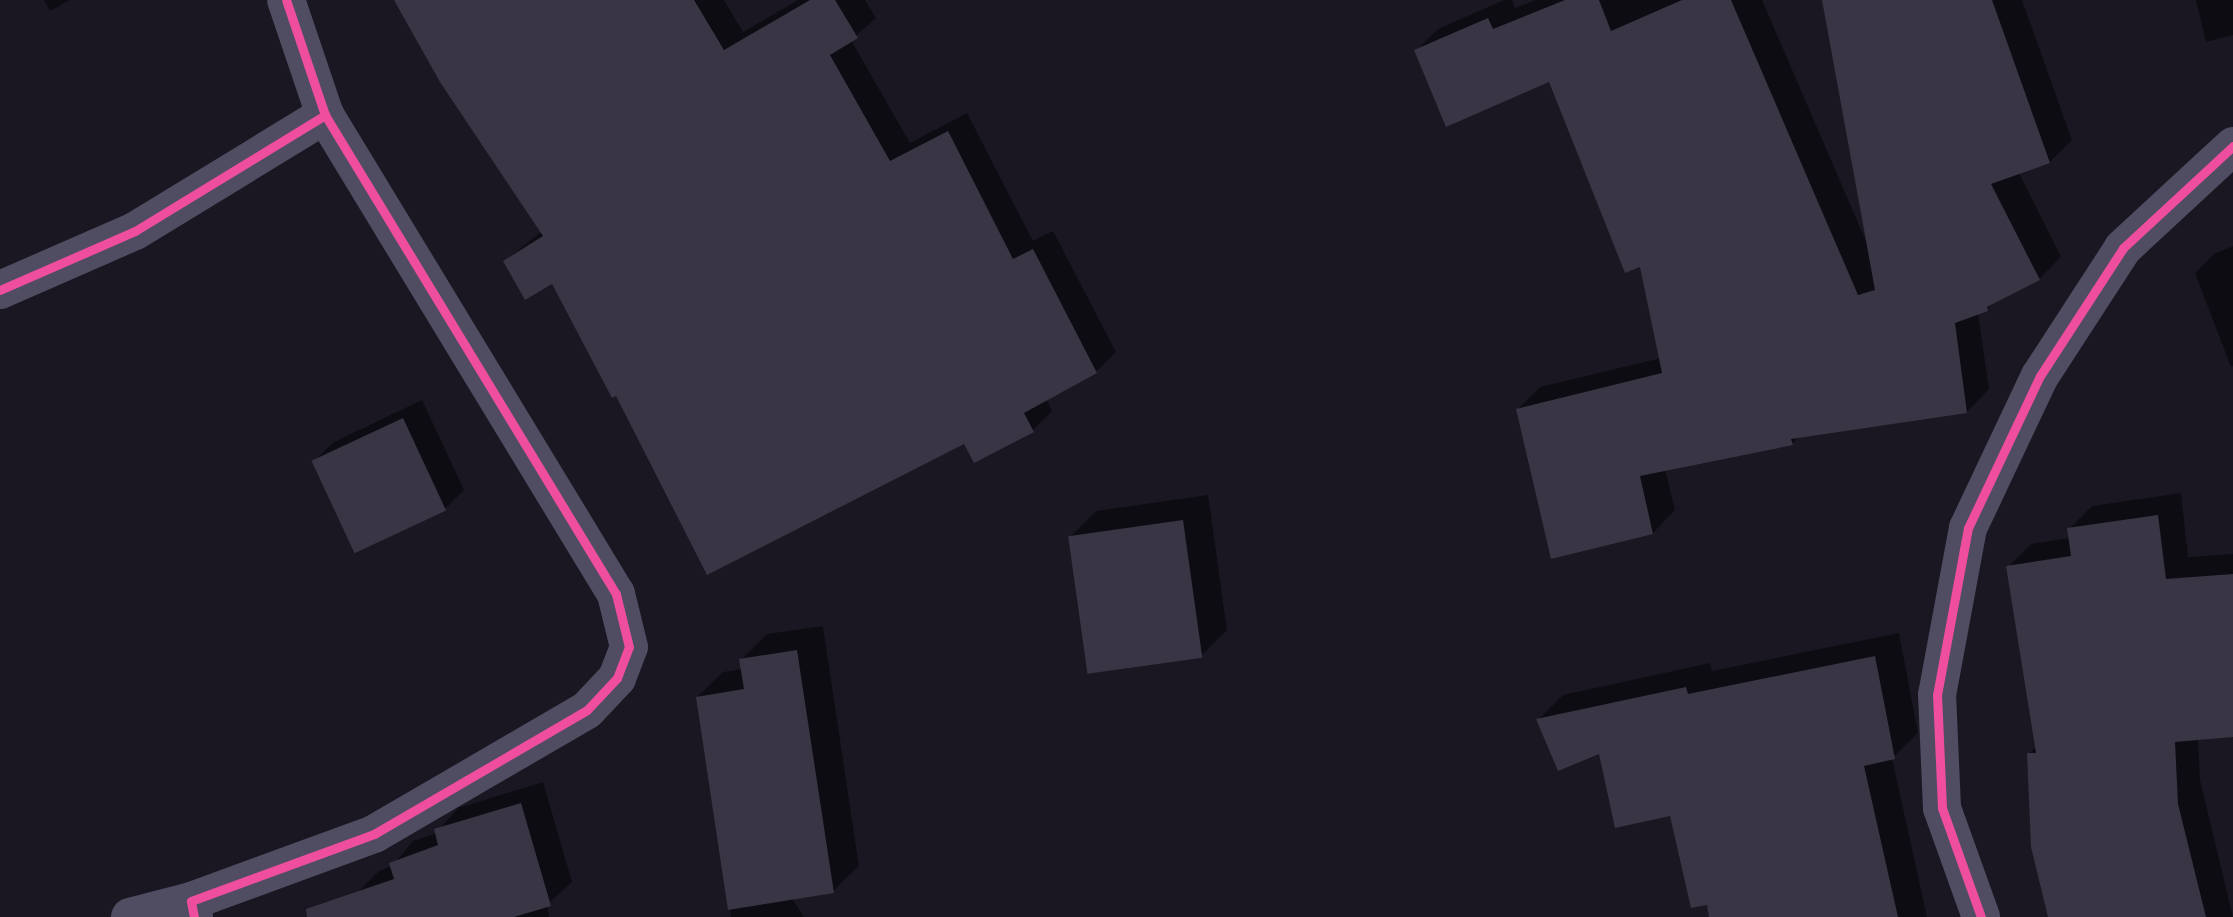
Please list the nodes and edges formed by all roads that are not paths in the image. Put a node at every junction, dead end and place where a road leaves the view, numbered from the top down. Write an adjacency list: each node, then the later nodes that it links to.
1 (286, 0): 2 (street)
2 (325, 115): 4 (street); 5 (street)
3 (2233, 146): 7 (street)
4 (0, 290)
5 (192, 909): 6 (street)
6 (130, 917)
7 (1980, 917)

